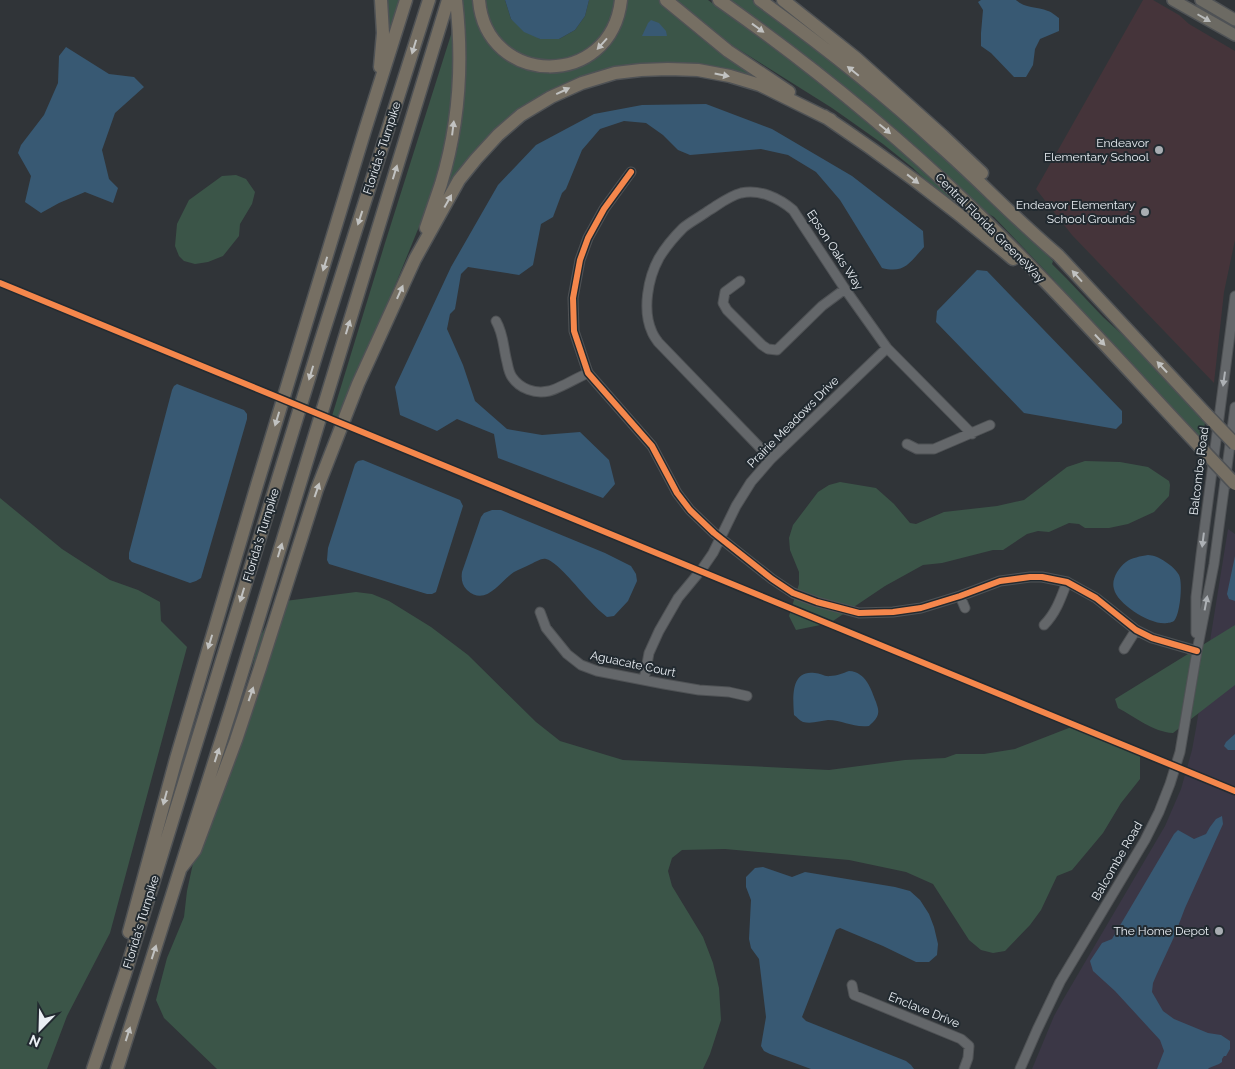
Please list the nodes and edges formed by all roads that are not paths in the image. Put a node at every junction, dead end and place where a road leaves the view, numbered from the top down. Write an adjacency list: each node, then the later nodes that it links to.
1 (381, 0): 17 (highway)
2 (406, 0): 17 (highway)
3 (428, 0): 48 (highway, Florida's Turnpike, one-way to 48)
4 (448, 0): 46 (highway, Florida's Turnpike, one-way to 4)
5 (456, 0): 20 (highway, one-way to 5)
6 (479, 0): 7 (highway, one-way to 6)
7 (621, 0)
8 (666, 0): 16 (highway)
9 (719, 0): 24 (highway, Central Florida GreeneWay, one-way to 24)
10 (760, 0): 19 (highway, Central Florida GreeneWay, one-way to 10)
11 (782, 0): 19 (highway)
12 (1173, 0): 15 (main road, one-way to 15)
13 (1201, 0): 14 (main road)
14 (1235, 20)
15 (1235, 35)
16 (831, 120): 20 (highway, one-way to 16); 24 (highway, one-way to 24)
17 (365, 130): 48 (highway, one-way to 48)
18 (631, 172): 27 (street)
19 (1058, 255): 32 (highway, Central Florida GreeneWay, one-way to 19, bridge)
20 (415, 259): 46 (highway, one-way to 20)
21 (740, 281): 22 (street)
22 (845, 290): 26 (street, Epson Oaks Way); 33 (street, Epson Oaks Way)
23 (1235, 296): 43 (street, Balcombe Road, one-way to 43)
24 (1066, 304): 34 (highway, Central Florida GreeneWay, one-way to 34, bridge)
25 (496, 321): 27 (street)
26 (886, 348): 30 (street, Epson Oaks Way); 33 (street, Prairie Meadows Drive)
27 (588, 372): 35 (street)
28 (1235, 407): 43 (street, Balcombe Road, one-way to 28)
29 (990, 425): 30 (street)
30 (972, 434): 31 (street)
31 (907, 444)
32 (1235, 444)
33 (772, 459): 35 (street, Prairie Meadows Drive)
34 (1235, 484)
35 (721, 539): 37 (street); 44 (street, Prairie Meadows Drive)
36 (1067, 582): 37 (street); 40 (street); 41 (street)
37 (960, 596): 38 (street)
38 (965, 608)
39 (540, 612): 44 (street, Aguacate Court)
40 (1044, 626)
41 (1136, 630): 42 (street); 43 (street)
42 (1124, 648)
43 (1196, 651): 51 (street, Balcombe Road)
44 (644, 680): 45 (street, Aguacate Court)
45 (747, 696)
46 (181, 868): 49 (highway, Florida's Turnpike, one-way to 46)
47 (852, 985): 50 (street, Enclave Drive)
48 (93, 1068)
49 (117, 1069)
50 (964, 1069)
51 (1020, 1069)

